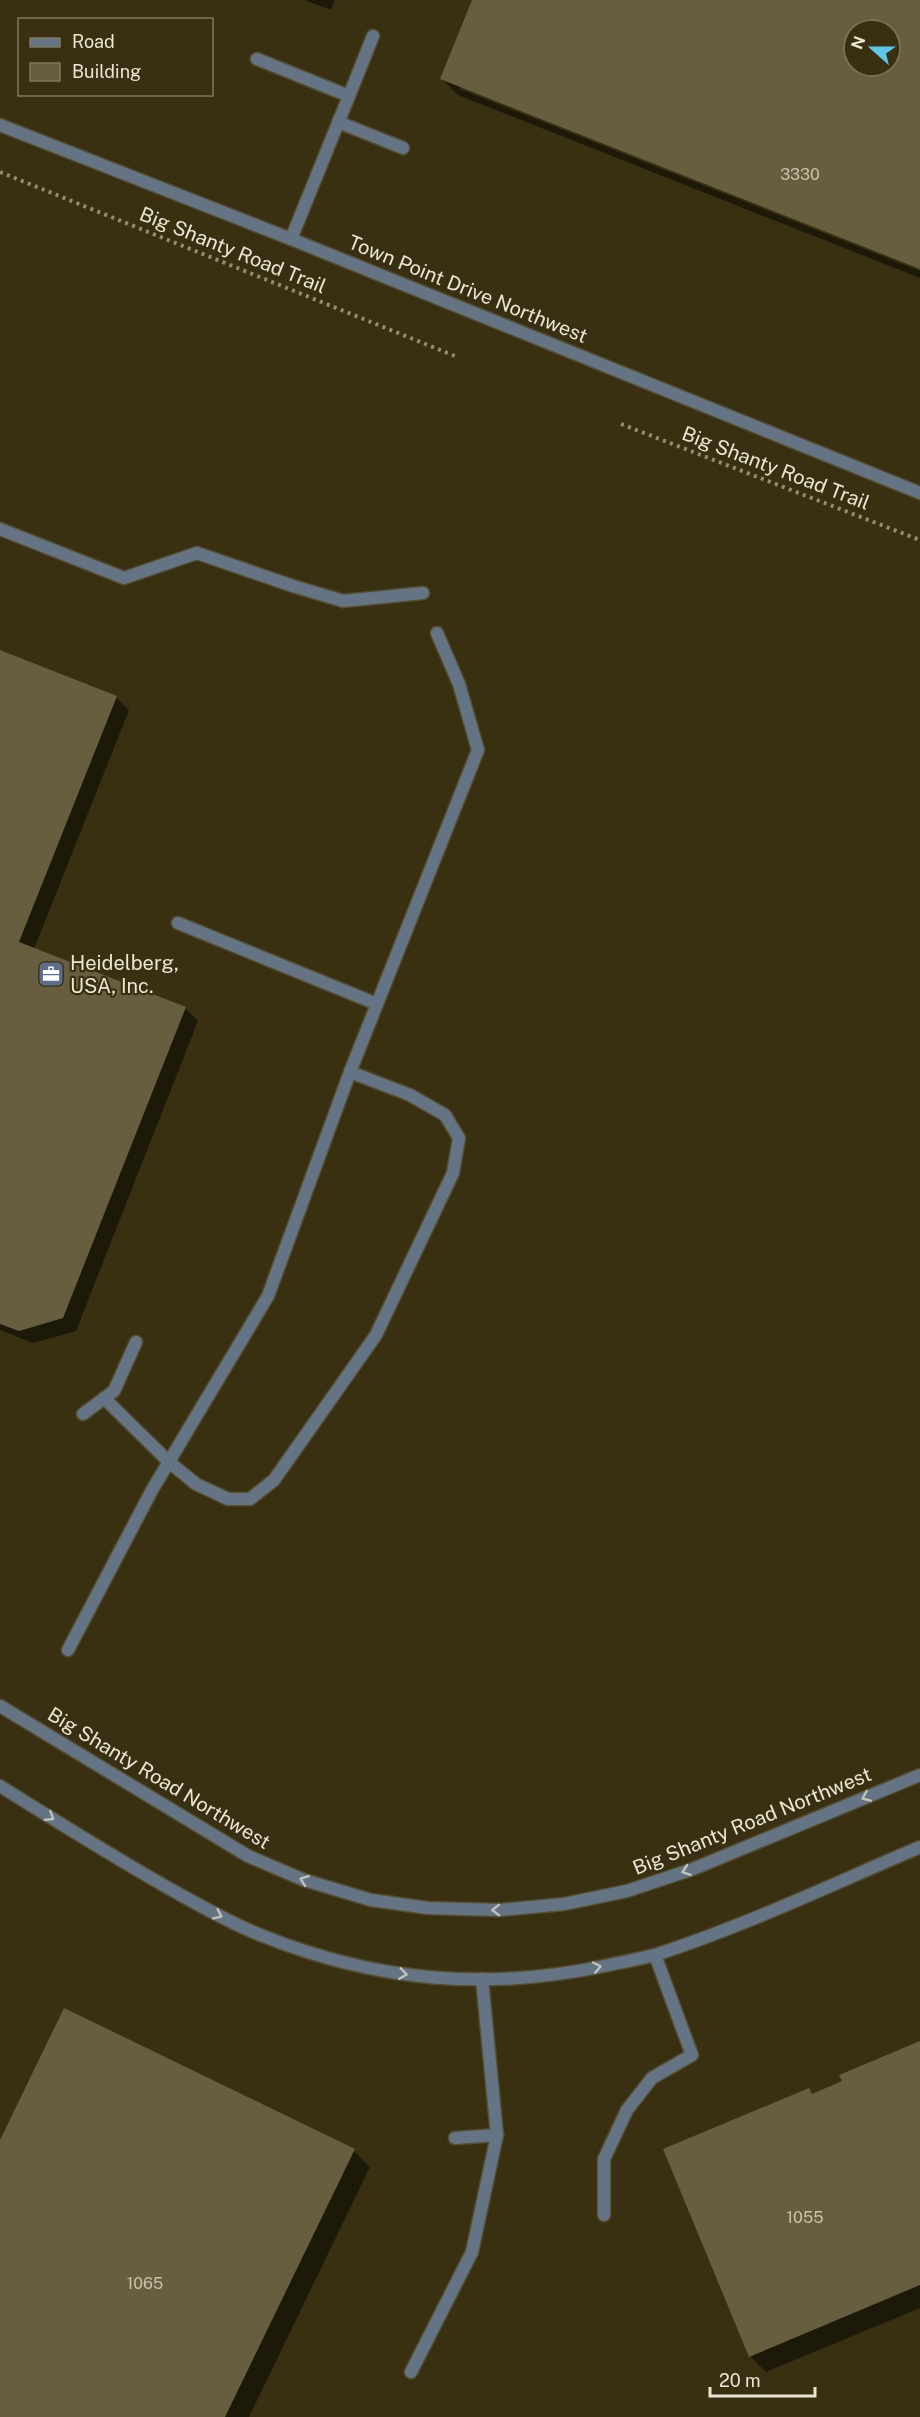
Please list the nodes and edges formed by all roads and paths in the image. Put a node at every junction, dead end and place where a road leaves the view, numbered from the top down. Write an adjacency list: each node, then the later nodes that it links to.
1 (373, 36): 3 (street)
2 (257, 59): 3 (street)
3 (349, 96): 4 (street)
4 (338, 122): 6 (street); 8 (street)
5 (0, 125): 8 (street, Town Point Drive Northwest)
6 (403, 148)
7 (0, 172): 9 (path, Big Shanty Road Trail)
8 (291, 239): 11 (street, Town Point Drive Northwest)
9 (455, 356)
10 (621, 424): 13 (path, Big Shanty Road Trail)
11 (920, 493)
12 (0, 530): 14 (street)
13 (920, 540)
14 (423, 593)
15 (437, 633): 17 (street)
16 (178, 923): 17 (street)
17 (377, 1004): 18 (street)
18 (350, 1072): 22 (street); 22 (street)
19 (135, 1342): 20 (street)
20 (104, 1398): 21 (street); 22 (street)
21 (83, 1414)
22 (169, 1462): 23 (street)
23 (68, 1650)
24 (0, 1706): 25 (street, Big Shanty Road Northwest, one-way to 24)
25 (920, 1775)
26 (0, 1786): 29 (street, one-way to 29)
27 (920, 1847): 28 (street)
28 (655, 1955): 29 (street, one-way to 28); 32 (street)
29 (482, 1979): 30 (street)
30 (497, 2135): 31 (street); 33 (street)
31 (454, 2138)
32 (604, 2215)
33 (411, 2372)

